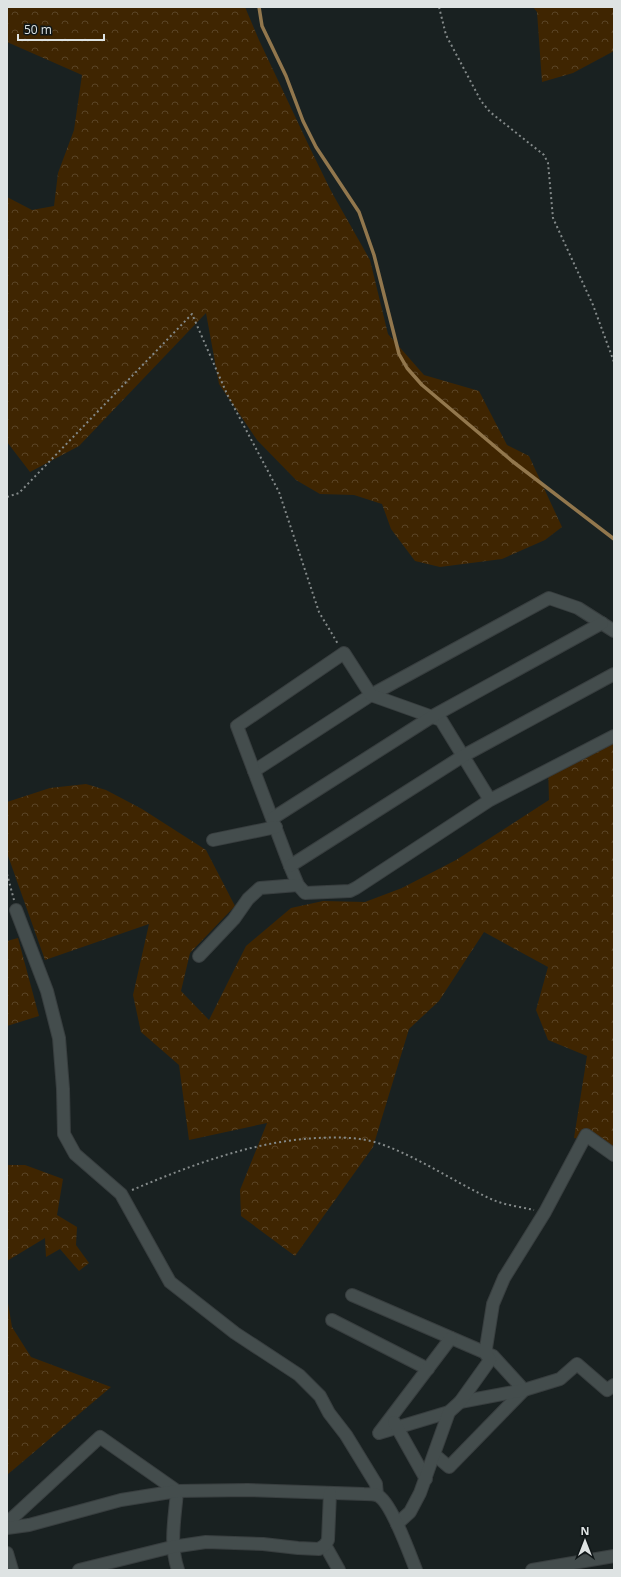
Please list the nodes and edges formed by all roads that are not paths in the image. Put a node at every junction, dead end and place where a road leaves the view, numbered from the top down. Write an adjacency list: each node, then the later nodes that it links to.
1 (602, 623): 2 (street); 4 (street); 5 (street)
2 (614, 631)
3 (614, 674): 7 (street)
4 (371, 695): 5 (street); 8 (street); 8 (street)
5 (433, 716): 7 (street); 10 (street)
6 (614, 736): 9 (street)
7 (463, 756): 9 (street); 12 (street)
8 (254, 771): 10 (street)
9 (490, 800): 13 (street)
10 (275, 822): 11 (street); 12 (street)
11 (213, 840)
12 (290, 866): 13 (street)
13 (298, 885): 15 (street)
14 (16, 910): 31 (street)
15 (199, 956)
16 (614, 1155): 20 (street)
17 (352, 1295): 19 (street)
18 (332, 1320): 21 (street)
19 (450, 1338): 20 (street); 21 (street)
20 (486, 1354): 23 (street); 24 (street)
21 (428, 1368): 26 (street)
22 (614, 1385): 23 (street)
23 (524, 1390): 24 (street); 27 (street)
24 (460, 1402): 25 (street)
25 (449, 1412): 26 (street); 27 (street)
26 (394, 1422): 28 (street)
27 (435, 1454): 28 (street)
28 (426, 1479): 33 (street)
29 (177, 1491): 30 (street); 32 (street); 34 (street); 36 (street)
30 (330, 1493): 31 (street); 35 (street)
31 (377, 1495): 33 (street)
32 (7, 1523)
33 (397, 1524): 44 (street)
34 (7, 1528)
35 (325, 1545): 36 (street); 43 (street)
36 (172, 1547): 39 (street); 42 (street)
37 (7, 1553): 40 (street)
38 (614, 1556): 45 (street)
39 (121, 1565): 41 (street)
40 (12, 1570)
41 (80, 1570)
42 (178, 1570)
43 (339, 1570)
44 (416, 1570)
45 (532, 1570)

